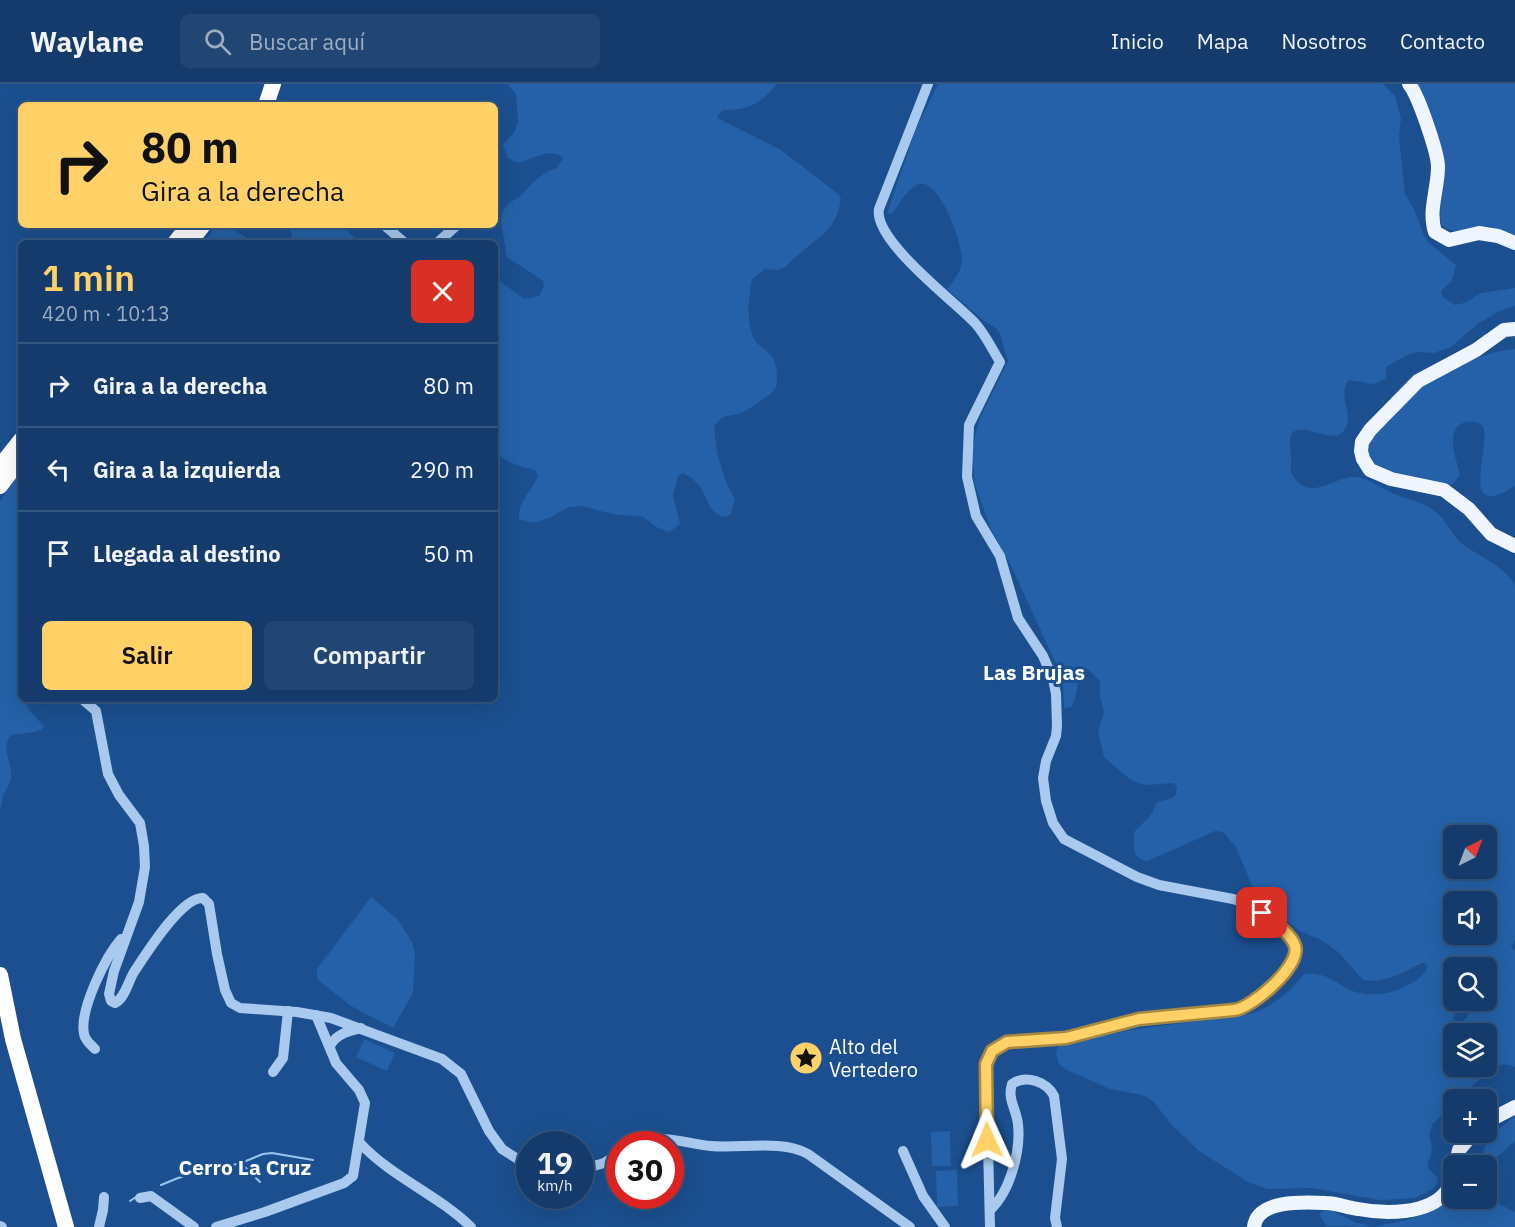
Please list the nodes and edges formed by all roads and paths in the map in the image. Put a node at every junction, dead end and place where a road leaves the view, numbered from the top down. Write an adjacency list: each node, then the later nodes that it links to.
1 (273, 84): 5 (highway)
2 (284, 84): 6 (highway)
3 (928, 84): 41 (street)
4 (1408, 84): 15 (main road)
5 (267, 102)
6 (279, 102)
7 (187, 228): 11 (highway)
8 (201, 228): 12 (highway)
9 (388, 228): 13 (street)
10 (454, 228): 14 (street)
11 (177, 240)
12 (191, 240)
13 (402, 240)
14 (440, 240)
15 (1515, 243)
16 (1515, 328): 21 (main road)
17 (18, 444): 19 (highway)
18 (18, 462): 20 (highway)
19 (0, 467)
20 (0, 486)
21 (1515, 546)
22 (86, 702): 23 (street)
23 (126, 934): 25 (street); 30 (street)
24 (0, 975): 44 (highway)
25 (288, 1011): 26 (street); 31 (street)
26 (316, 1015): 27 (street); 29 (street)
27 (361, 1028): 29 (street); 37 (street)
28 (0, 1031): 43 (highway)
29 (330, 1046): 34 (street)
30 (94, 1049)
31 (273, 1072)
32 (1515, 1107): 33 (main road)
33 (1497, 1116)
34 (359, 1142): 47 (street); 48 (street)
35 (684, 1142): 49 (street)
36 (903, 1150): 50 (street)
37 (516, 1159)
38 (1443, 1194): 52 (main road)
39 (104, 1197): 45 (street)
40 (140, 1198): 46 (street)
41 (990, 1210): 42 (street); 51 (street)
42 (1053, 1225)
43 (55, 1227)
44 (66, 1227)
45 (99, 1227)
46 (194, 1227)
47 (216, 1227)
48 (471, 1227)
49 (910, 1227)
50 (945, 1227)
51 (990, 1227)
52 (1254, 1227)

